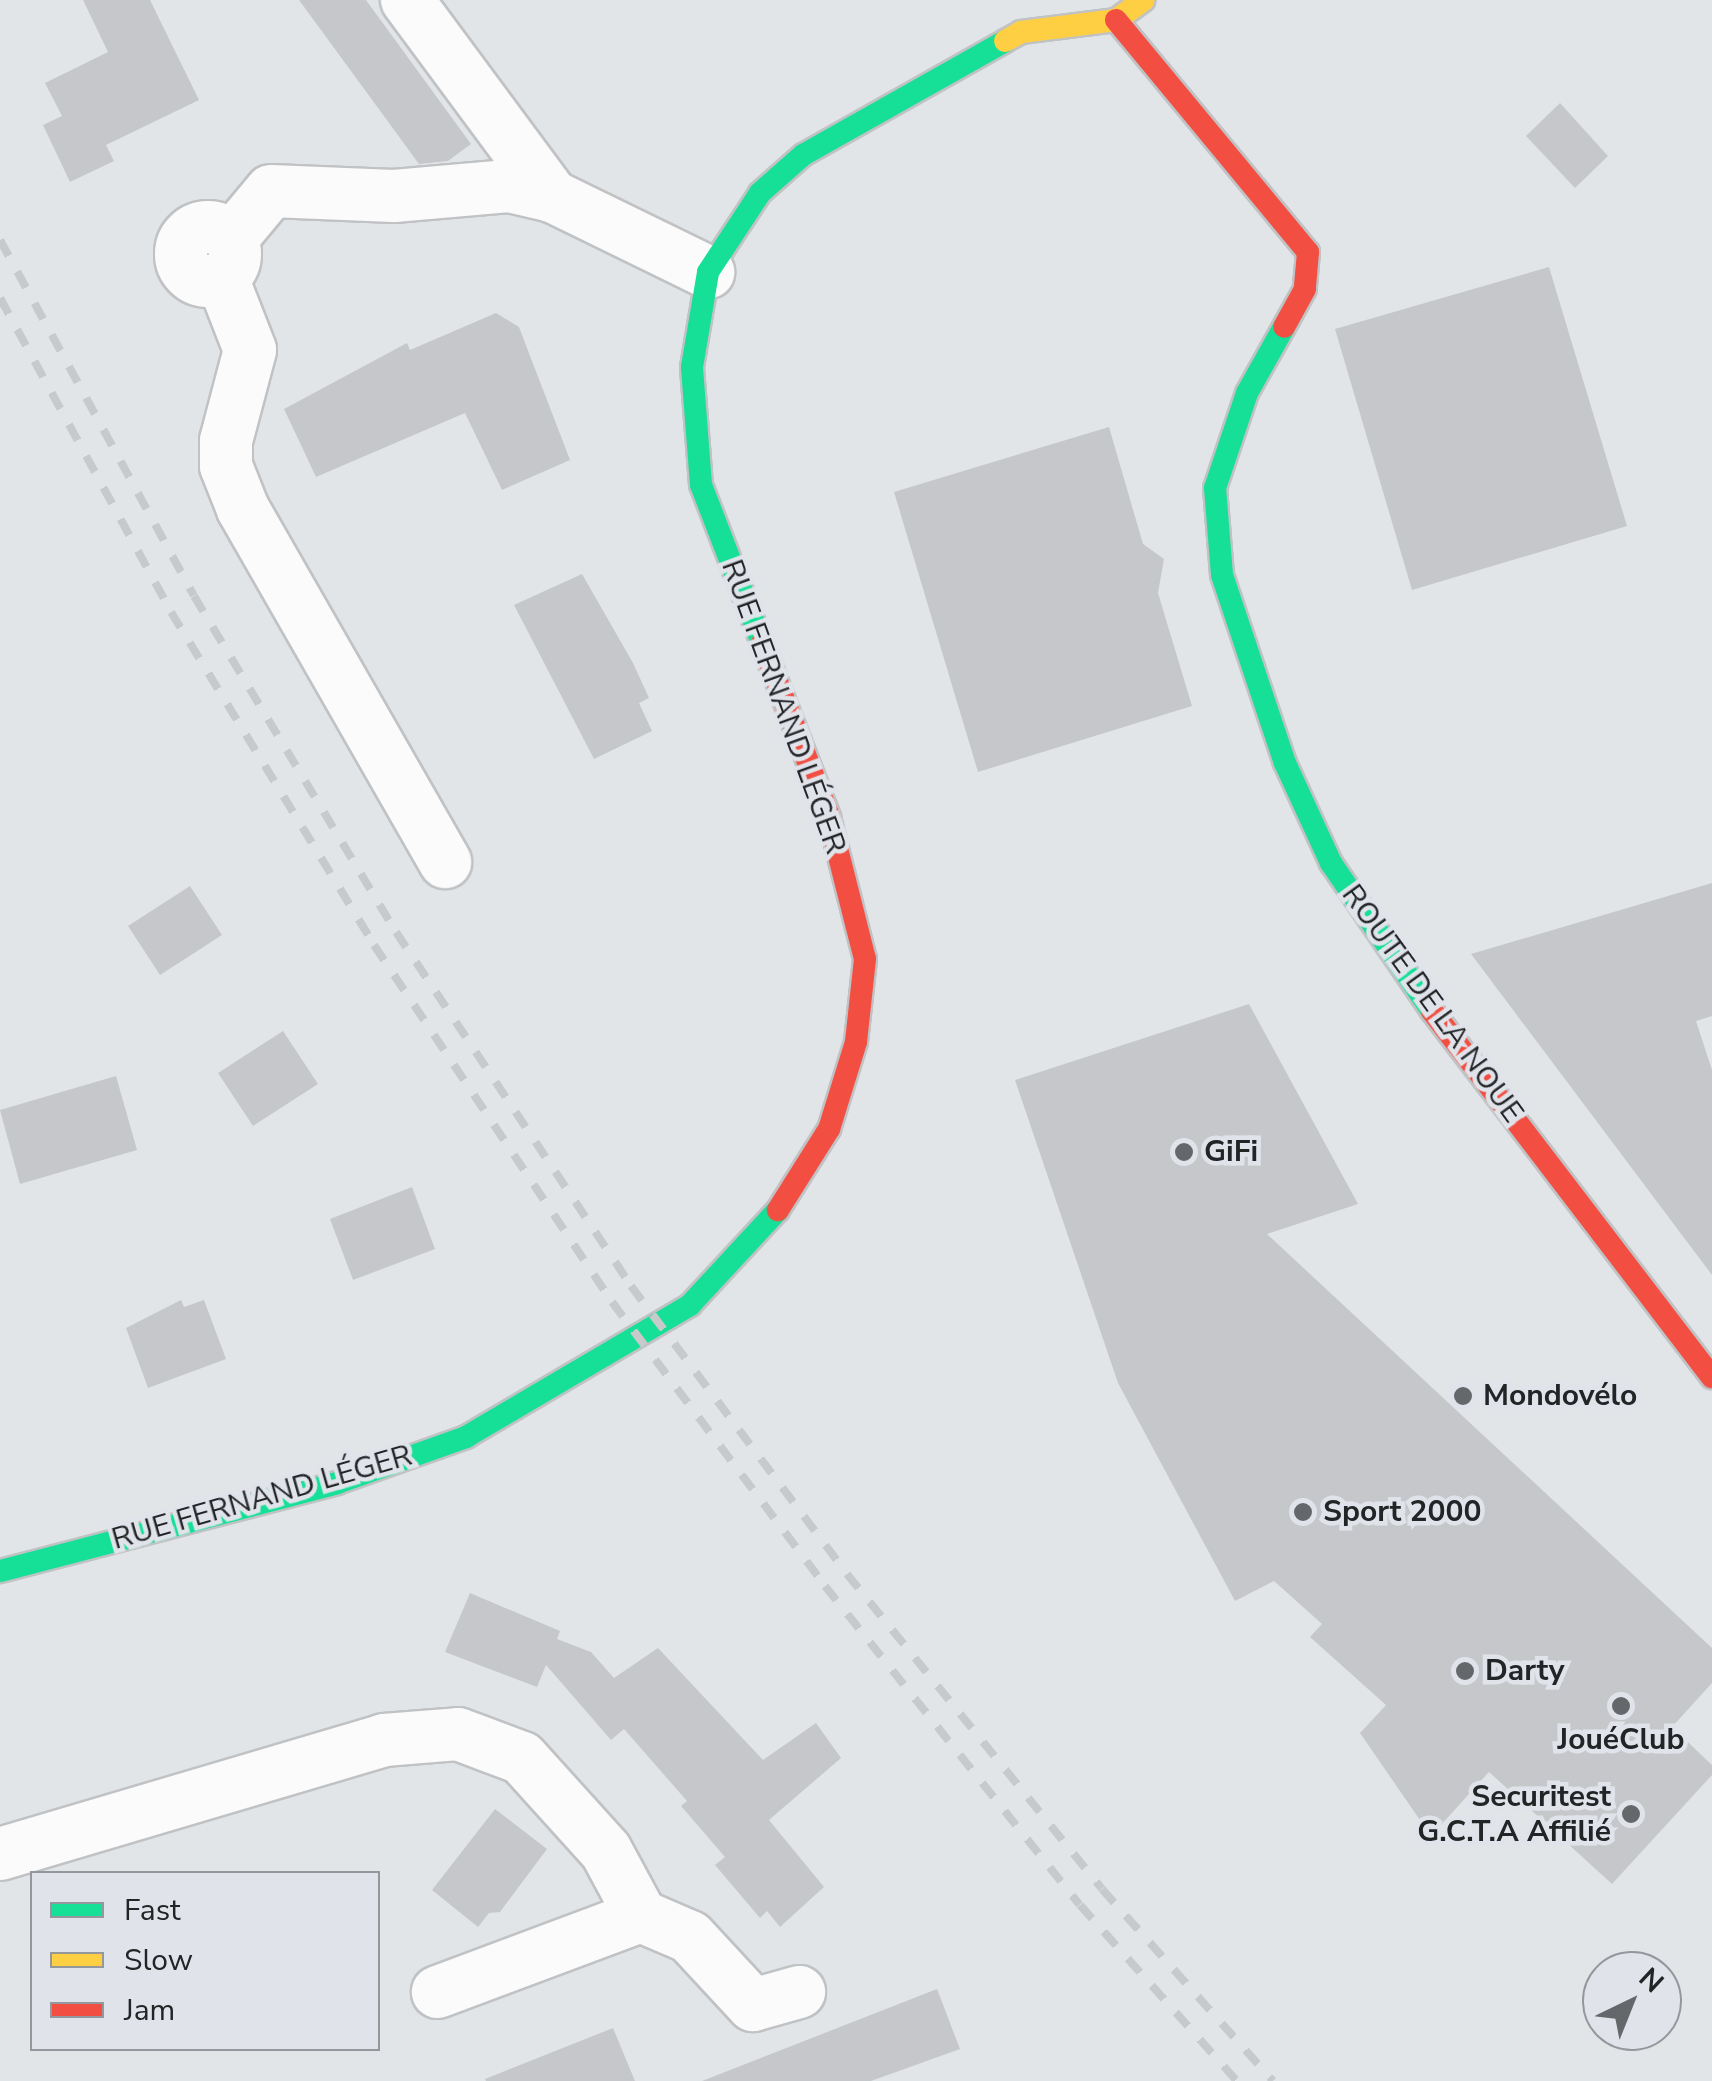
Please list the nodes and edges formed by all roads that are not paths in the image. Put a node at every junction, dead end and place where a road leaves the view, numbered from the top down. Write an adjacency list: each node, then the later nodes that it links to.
1 (407, 0): 4 (street)
2 (1144, 0): 3 (street, RUE FERNAND LÉGER)
3 (1116, 20): 5 (street, RUE FERNAND LÉGER); 7 (street, ROUTE DE LA NOUE)
4 (552, 196): 5 (street); 6 (street)
5 (708, 272): 8 (street, RUE FERNAND LÉGER)
6 (445, 862)
7 (1712, 1377)
8 (0, 1571)
9 (0, 1854): 10 (street)
10 (641, 1916): 11 (street); 12 (street)
11 (438, 1992)
12 (799, 1992)

